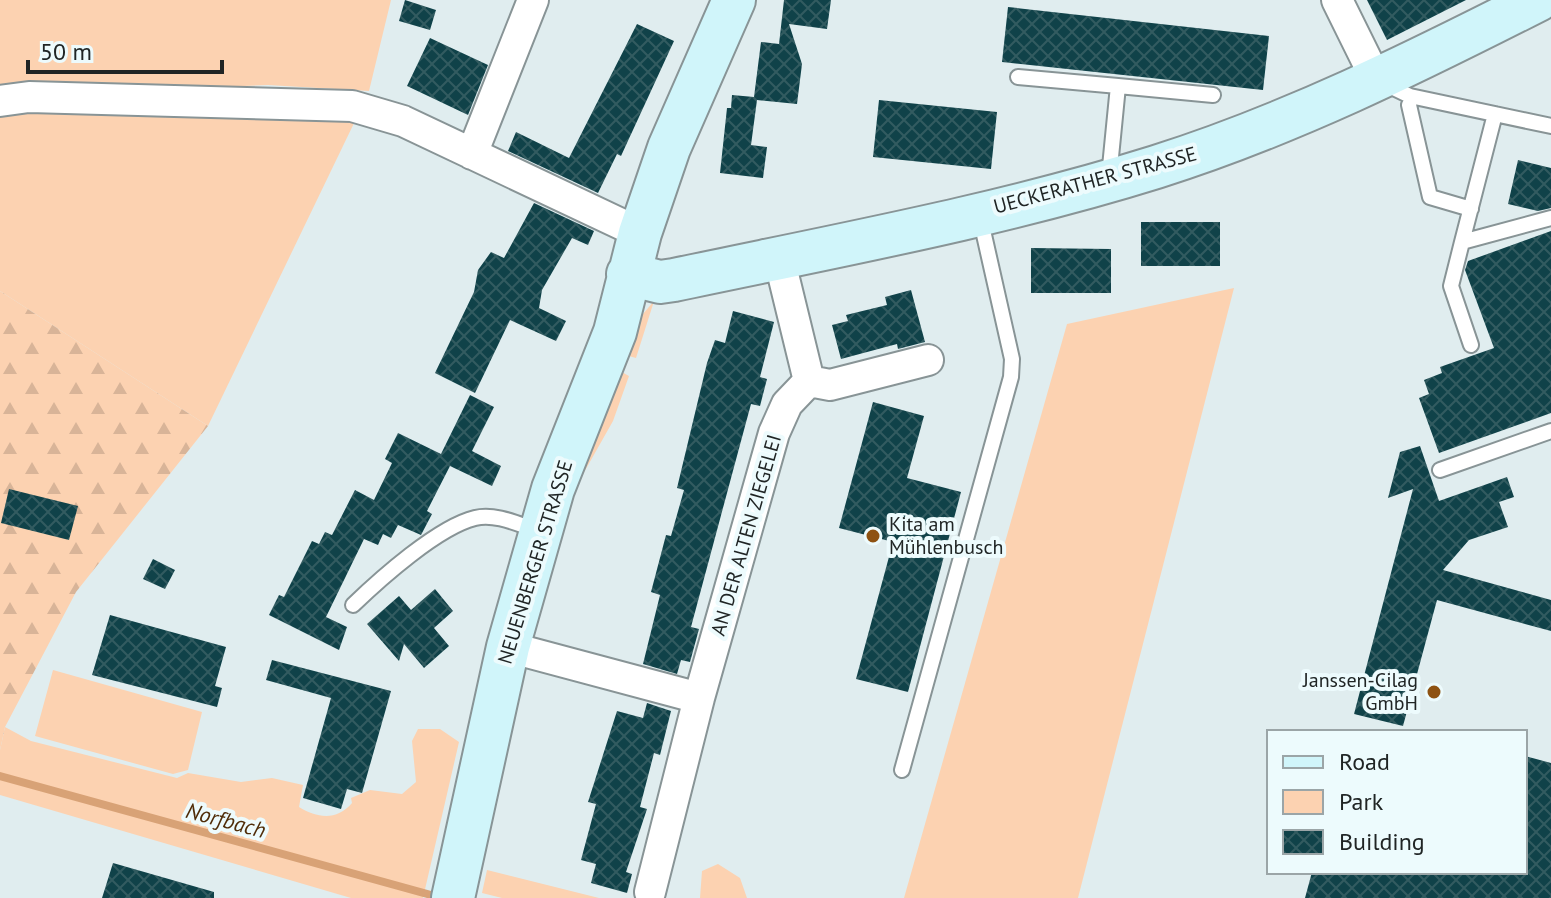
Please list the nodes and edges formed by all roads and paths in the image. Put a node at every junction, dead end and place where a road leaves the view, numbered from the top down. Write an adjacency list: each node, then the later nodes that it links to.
1 (533, 0): 13 (street)
2 (734, 0): 18 (street, NEUENBERGER STRASSE)
3 (1337, 0): 6 (street)
4 (1538, 0): 6 (street, UECKERATHER STRASSE)
5 (1018, 77): 7 (lane)
6 (1376, 79): 11 (lane); 14 (street, UECKERATHER STRASSE)
7 (1118, 86): 8 (lane); 14 (lane)
8 (1213, 95)
9 (0, 101): 13 (street)
10 (1409, 105): 15 (lane)
11 (1495, 114): 12 (lane); 15 (lane)
12 (1551, 126)
13 (472, 154): 18 (street)
14 (1108, 181): 16 (street, UECKERATHER STRASSE)
15 (1471, 209): 19 (lane)
16 (979, 212): 20 (street, UECKERATHER STRASSE); 31 (lane)
17 (1551, 218): 19 (lane)
18 (640, 233): 21 (street, NEUENBERGER STRASSE)
19 (1462, 242): 22 (lane)
20 (779, 258): 21 (street, UECKERATHER STRASSE); 24 (street)
21 (628, 274): 27 (street, NEUENBERGER STRASSE)
22 (1471, 345)
23 (928, 360): 24 (street)
24 (809, 381): 30 (street, AN DER ALTEN ZIEGELEI)
25 (1551, 431): 26 (lane)
26 (1440, 470)
27 (540, 531): 28 (lane); 29 (street, NEUENBERGER STRASSE)
28 (353, 605)
29 (508, 647): 30 (street); 32 (street, NEUENBERGER STRASSE)
30 (699, 698): 33 (street, AN DER ALTEN ZIEGELEI)
31 (902, 770)
32 (458, 880)
33 (650, 892)

